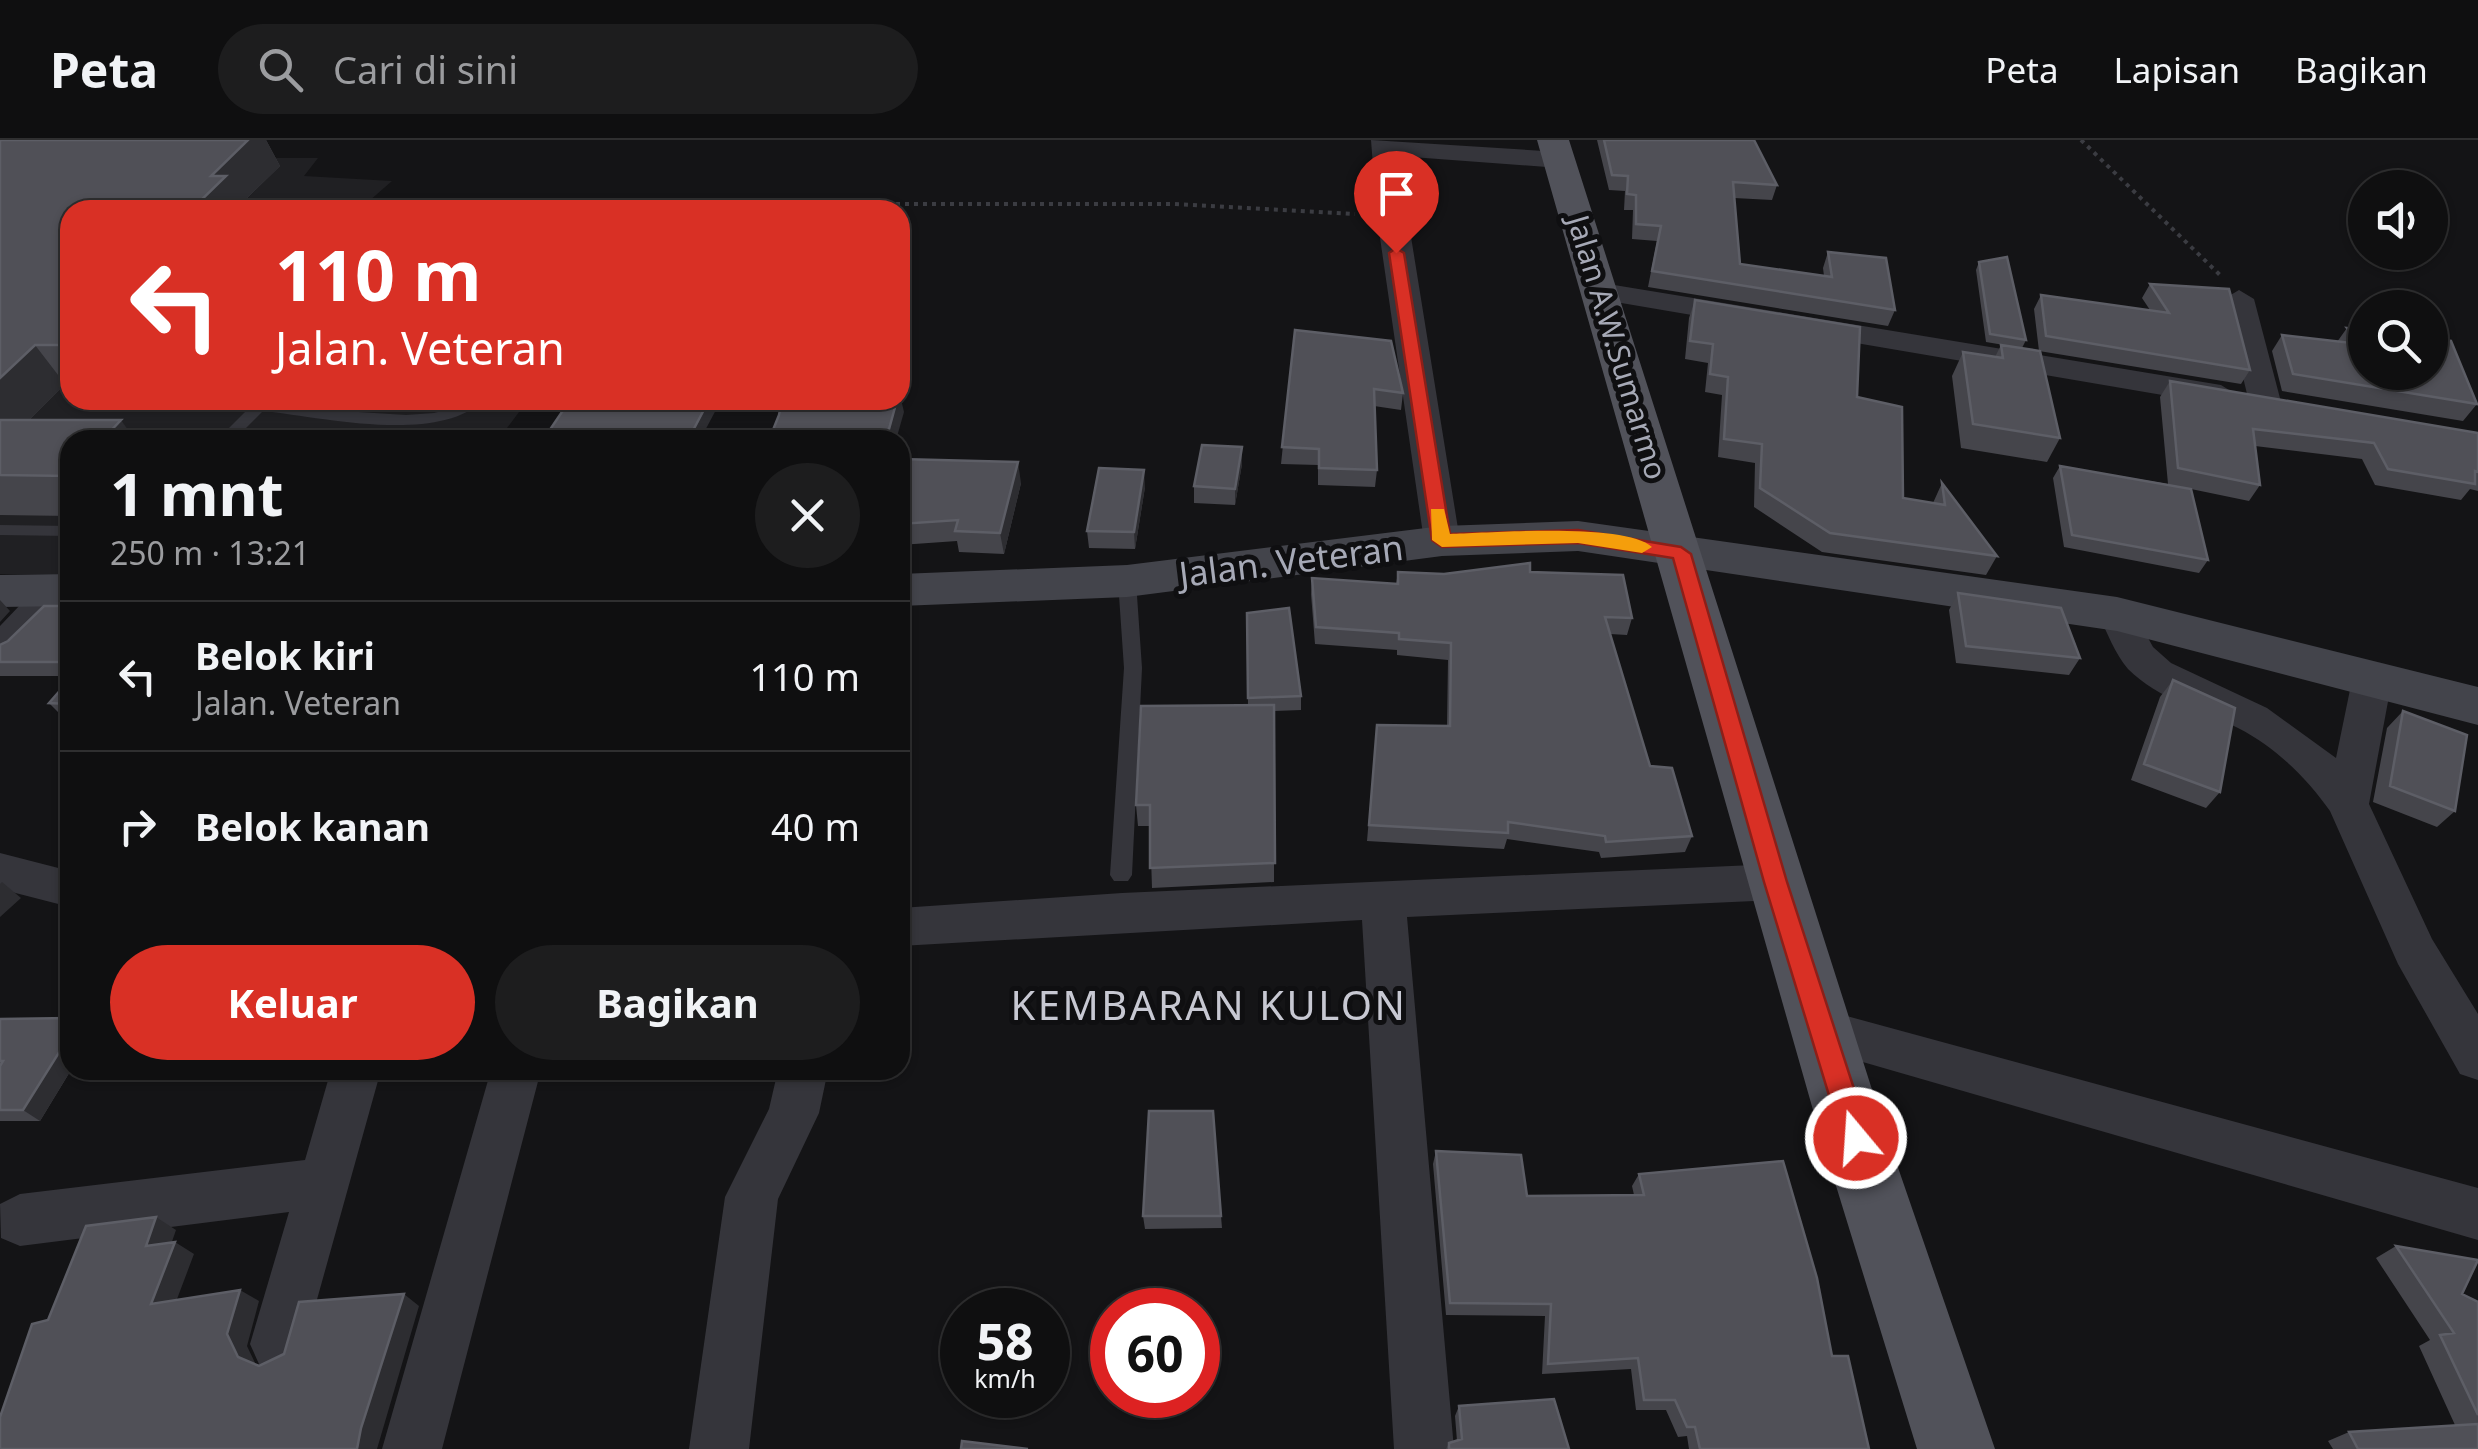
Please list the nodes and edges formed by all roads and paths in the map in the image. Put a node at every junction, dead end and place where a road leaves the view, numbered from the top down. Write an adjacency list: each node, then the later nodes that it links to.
1 (2082, 140): 7 (path)
2 (1384, 143): 3 (street); 5 (street)
3 (1556, 150): 6 (main road, Jalan A.W.Sumarmo)
4 (910, 204): 5 (path)
5 (1391, 217): 16 (street)
6 (1602, 292): 8 (street); 17 (main road, Jalan A.W.Sumarmo)
7 (2239, 298): 8 (street)
8 (2266, 402): 9 (street)
9 (2304, 408)
10 (256, 410): 13 (lane)
11 (329, 410): 12 (lane)
12 (464, 410)
13 (235, 430)
14 (0, 530): 15 (lane)
15 (60, 531)
16 (1442, 540): 17 (street, Jalan. Veteran); 18 (street, Jalan. Veteran)
17 (1681, 554): 23 (street, Jalan. Veteran); 30 (main road, Jalan A.W.Sumarmo)
18 (1127, 581): 21 (street, Jalan. Veteran); 29 (lane)
19 (0, 590): 20 (street)
20 (60, 590)
21 (910, 590)
22 (60, 595): 24 (street)
23 (2118, 614): 25 (street, Jalan. Veteran); 27 (street)
24 (0, 650)
25 (2372, 680): 26 (street, Jalan. Veteran); 27 (street)
26 (2478, 706)
27 (2348, 804): 35 (street)
28 (0, 871): 31 (street)
29 (1121, 874)
30 (1776, 882): 32 (street); 34 (main road, Jalan A.W.Sumarmo)
31 (60, 886)
32 (1384, 899): 33 (street); 45 (street)
33 (910, 926)
34 (1821, 1030): 41 (street); 46 (main road, Jalan A.W.Sumarmo)
35 (2478, 1058)
36 (353, 1080): 39 (street)
37 (513, 1080): 43 (street)
38 (800, 1080): 44 (street)
39 (322, 1183): 40 (street); 42 (street)
40 (20, 1220)
41 (2472, 1220)
42 (279, 1344)
43 (412, 1449)
44 (719, 1449)
45 (1424, 1449)
46 (1956, 1449)

